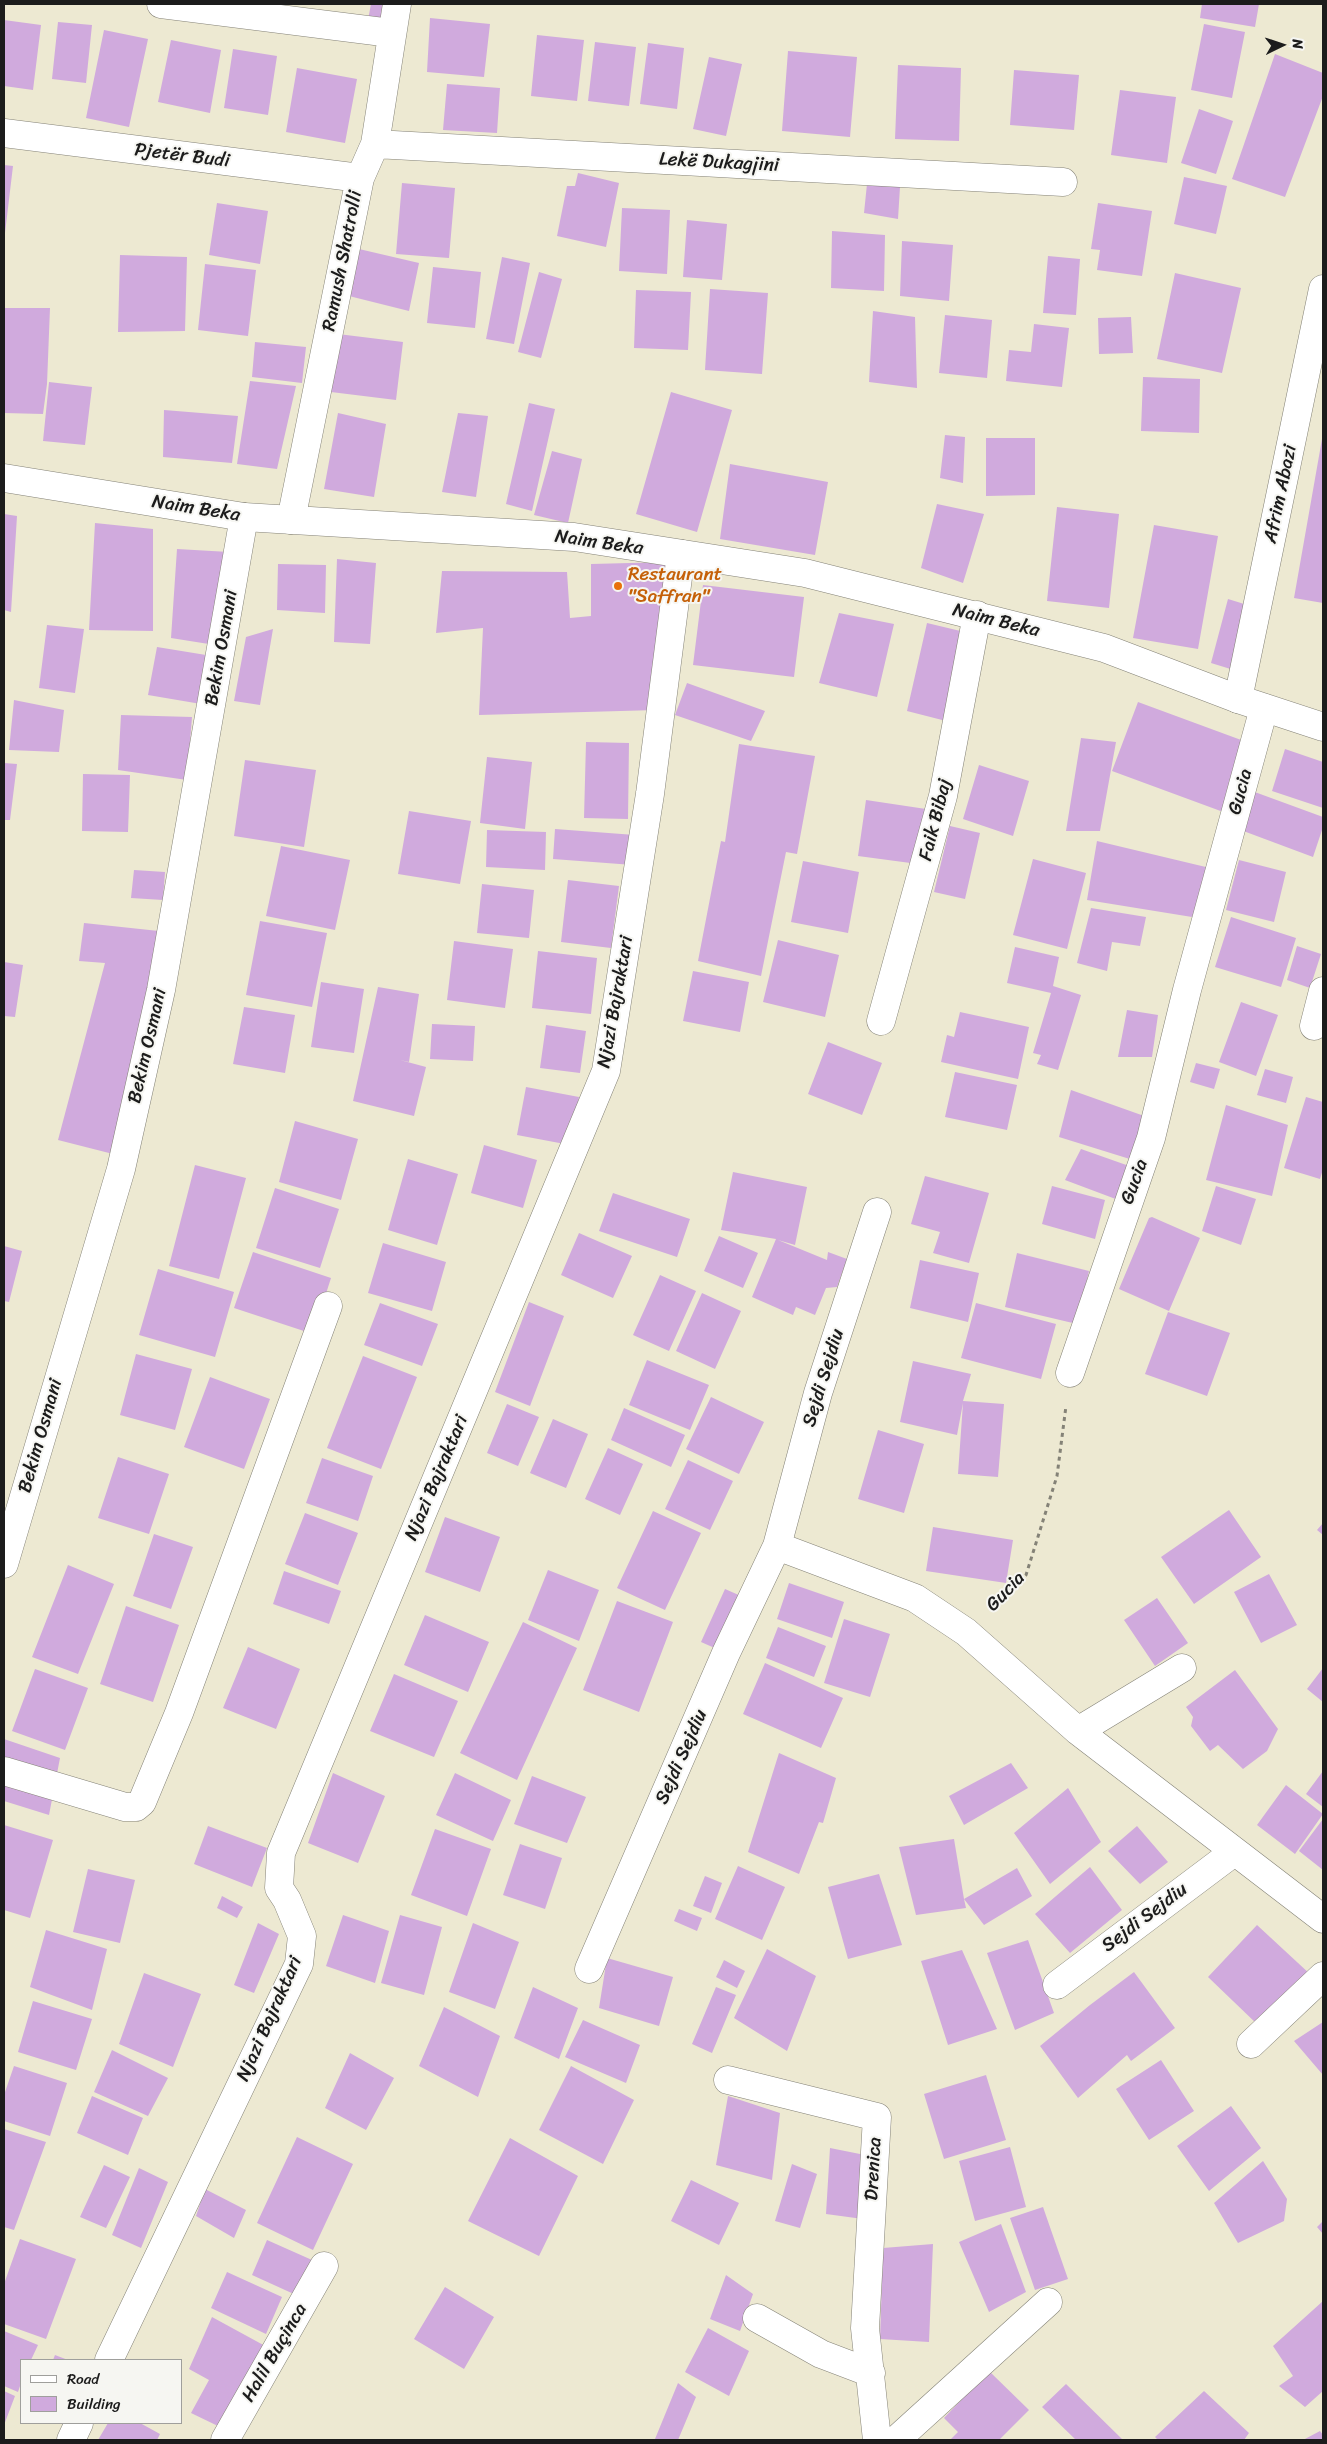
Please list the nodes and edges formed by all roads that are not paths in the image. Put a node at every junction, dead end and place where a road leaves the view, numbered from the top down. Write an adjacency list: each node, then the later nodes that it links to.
1 (161, 4): 3 (street)
2 (397, 4): 3 (street, Ramush Shatrolli)
3 (391, 33): 5 (street, Ramush Shatrolli)
4 (4, 133): 6 (street, Pjetër Budi)
5 (374, 144): 6 (street, Ramush Shatrolli); 7 (street, Lekë Dukagjini)
6 (360, 178): 11 (street, Ramush Shatrolli)
7 (1063, 182)
8 (1323, 289): 14 (street, Afrim Abazi)
9 (4, 478): 10 (street, Naim Beka)
10 (244, 517): 11 (street, Naim Beka); 24 (street, Bekim Osmani)
11 (291, 520): 12 (street, Naim Beka)
12 (681, 554): 13 (street, Naim Beka); 38 (street, Njazi Bajraktari)
13 (977, 616): 14 (street, Naim Beka); 18 (street, Faik Bibaj)
14 (1238, 699): 15 (street, Naim Beka)
15 (1264, 708): 16 (street, Naim Beka); 22 (street, Gucia)
16 (1323, 727)
17 (1323, 991): 19 (street)
18 (881, 1021)
19 (1314, 1026)
20 (877, 1212): 23 (street, Sejdi Sejdiu)
21 (328, 1306): 27 (street)
22 (1070, 1373)
23 (777, 1546): 26 (street); 30 (street, Sejdi Sejdiu)
24 (4, 1564)
25 (1182, 1668): 26 (street)
26 (1078, 1731): 28 (street)
27 (4, 1770)
28 (1234, 1852): 29 (street); 32 (street, Sejdi Sejdiu)
29 (1323, 1919)
30 (589, 1969)
31 (1323, 1976): 33 (street)
32 (1057, 1985)
33 (1252, 2044)
34 (728, 2080): 39 (street, Drenica)
35 (324, 2266): 42 (street, Halil Buçinca)
36 (1048, 2302): 44 (street)
37 (757, 2318): 39 (street)
38 (109, 2359)
39 (871, 2373): 43 (street, Drenica)
40 (79, 2424): 41 (street)
41 (71, 2440)
42 (226, 2440)
43 (876, 2440)
44 (896, 2440)

